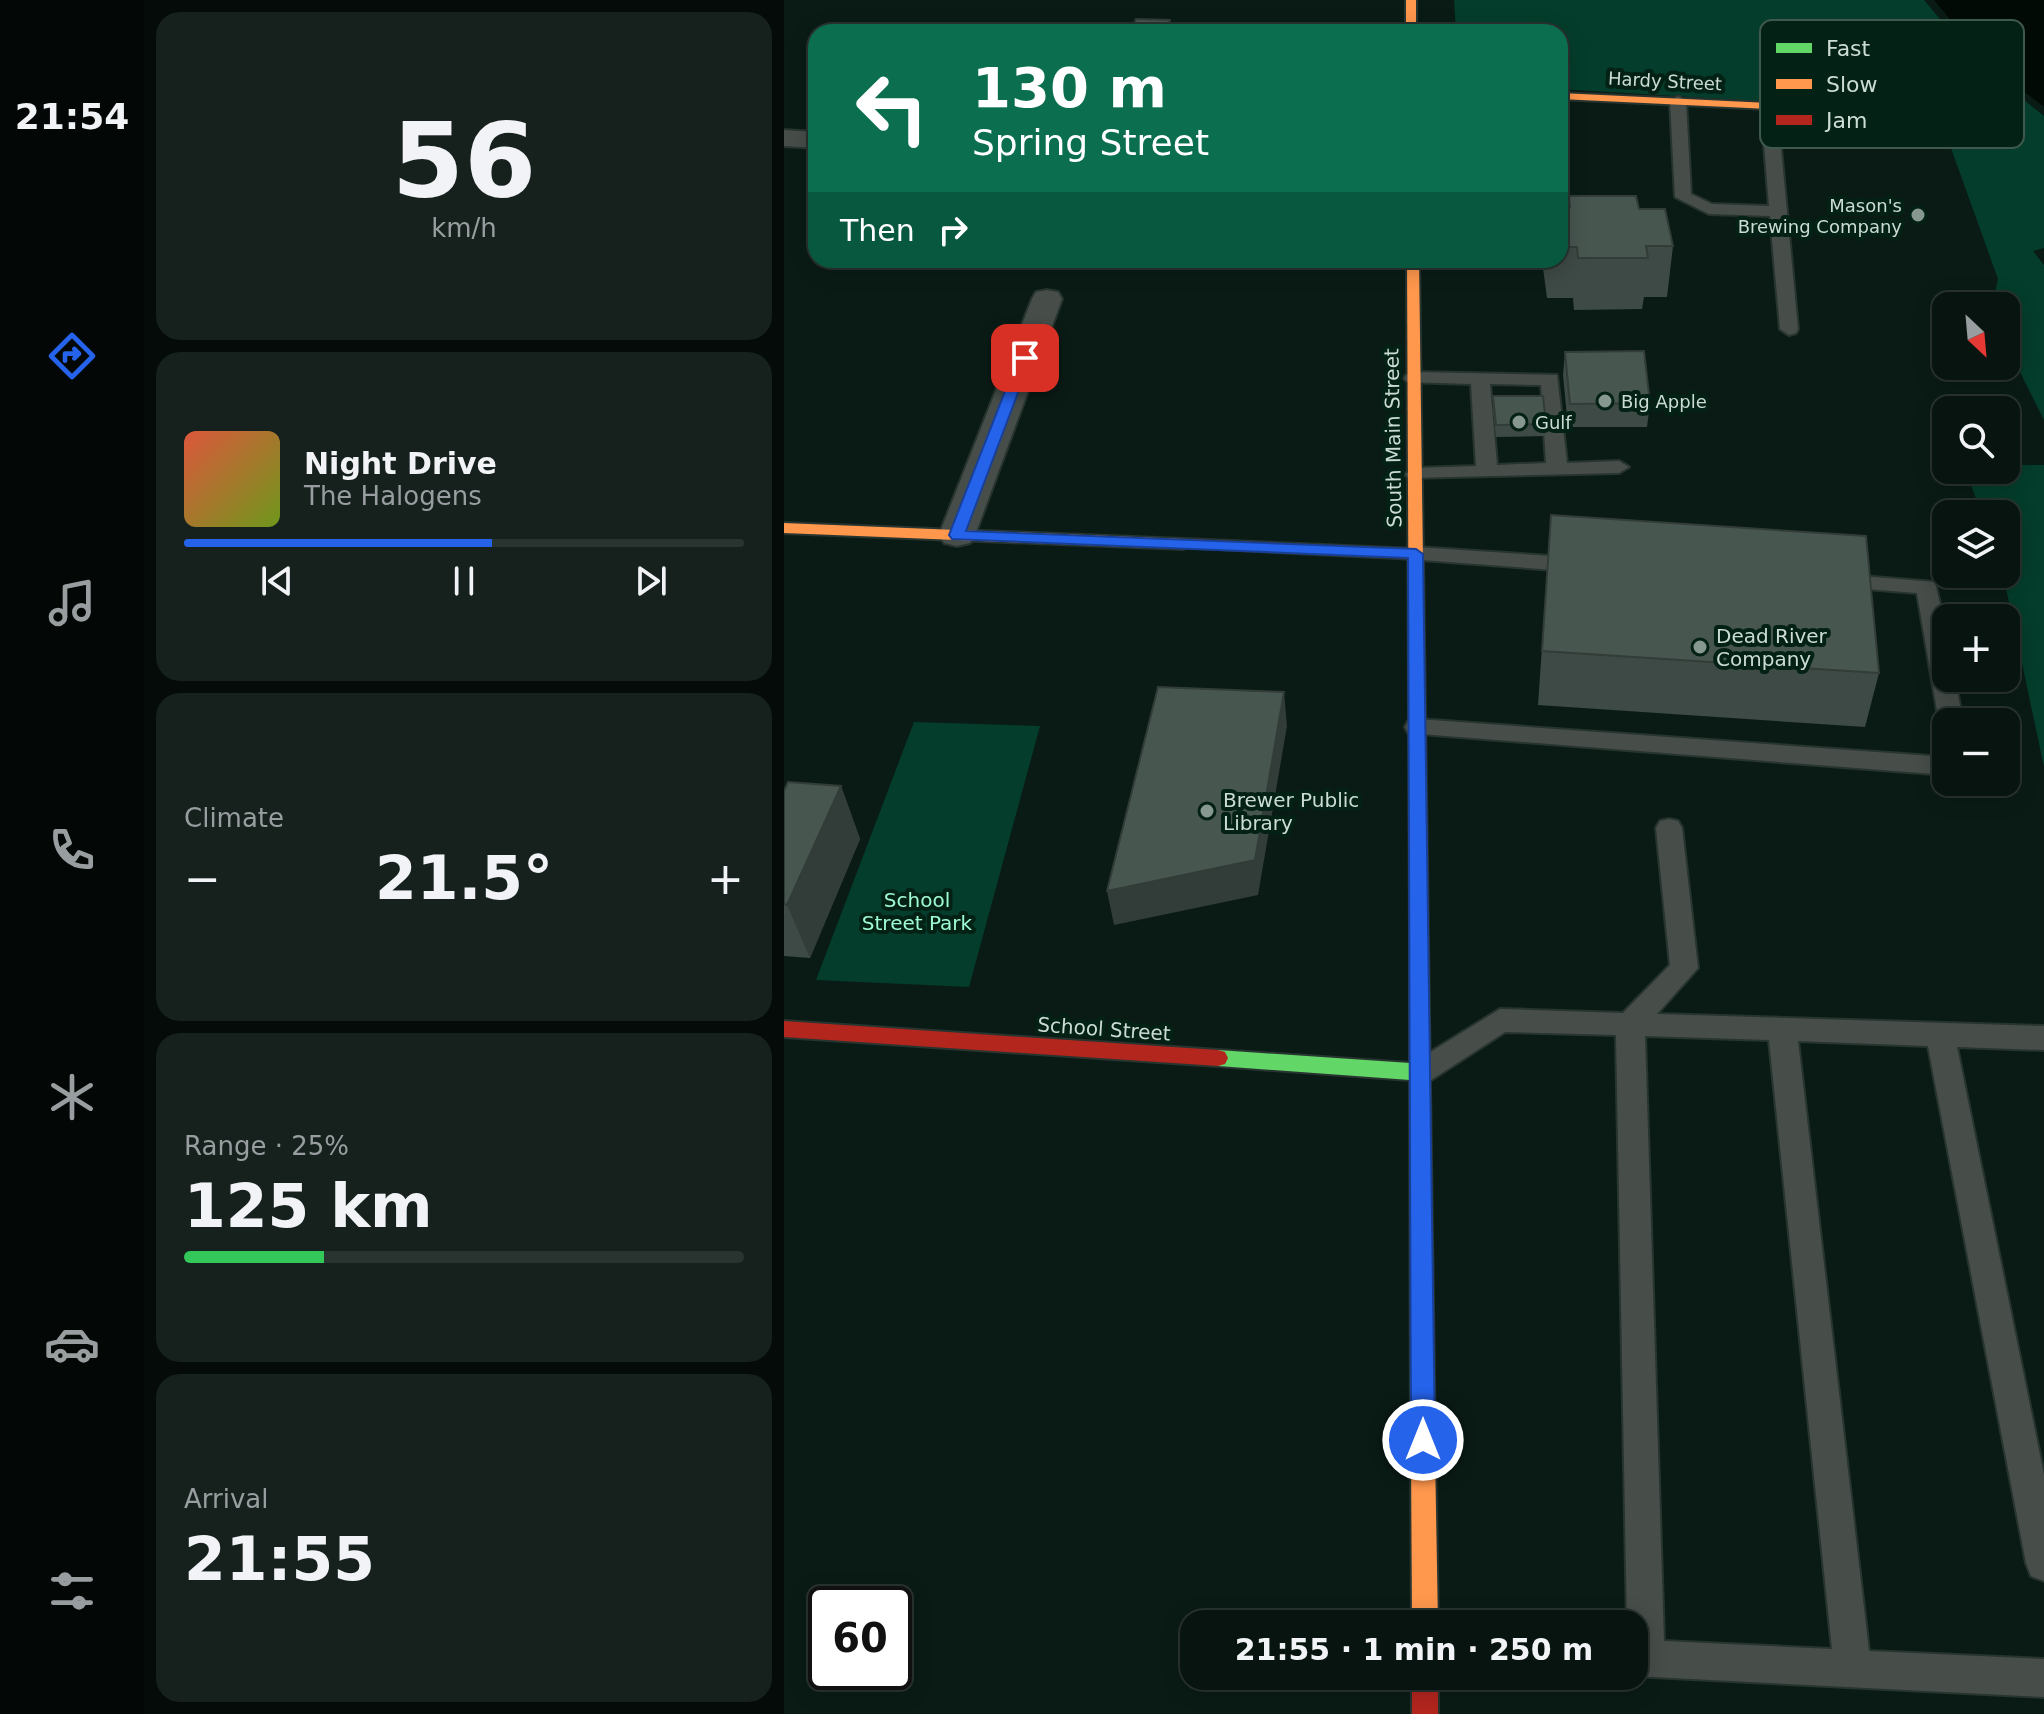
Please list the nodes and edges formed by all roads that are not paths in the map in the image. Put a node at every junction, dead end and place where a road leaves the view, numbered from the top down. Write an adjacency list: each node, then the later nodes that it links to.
1 (1411, 0): 2 (main road)
2 (1411, 24)
3 (1568, 96): 4 (main road, Hardy Street)
4 (1678, 101): 5 (main road, Hardy Street); 9 (lane)
5 (1760, 106)
6 (784, 138): 7 (street)
7 (808, 140)
8 (1773, 148): 9 (lane)
9 (1780, 211): 12 (lane)
10 (1413, 268): 13 (main road, South Main Street)
11 (1047, 299): 20 (street)
12 (1789, 329)
13 (1414, 378): 14 (lane); 18 (main road, South Main Street)
14 (1480, 378): 16 (lane); 17 (lane)
15 (1619, 467): 16 (lane)
16 (1557, 470): 17 (lane)
17 (1487, 472): 18 (lane)
18 (1415, 474): 21 (main road, South Main Street)
19 (784, 528): 20 (main road)
20 (957, 535): 21 (main road)
21 (1416, 554): 22 (lane); 25 (main road, South Main Street)
22 (1602, 566)
23 (1819, 580): 24 (lane)
24 (1949, 708)
25 (1417, 727): 26 (lane); 33 (main road, South Main Street)
26 (1932, 765)
27 (1669, 828): 28 (lane)
28 (1630, 1024): 30 (lane); 33 (lane); 36 (lane)
29 (784, 1029): 33 (main road, School Street)
30 (1782, 1029): 31 (lane); 38 (lane)
31 (1940, 1034): 32 (lane); 34 (lane)
32 (2044, 1038)
33 (1421, 1072): 35 (main road, South Main Street)
34 (2044, 1563)
35 (1425, 1610)
36 (1639, 1610)
37 (1648, 1658): 38 (lane)
38 (1853, 1669): 39 (lane)
39 (2044, 1678)
40 (1425, 1690): 41 (main road)
41 (1425, 1714)

